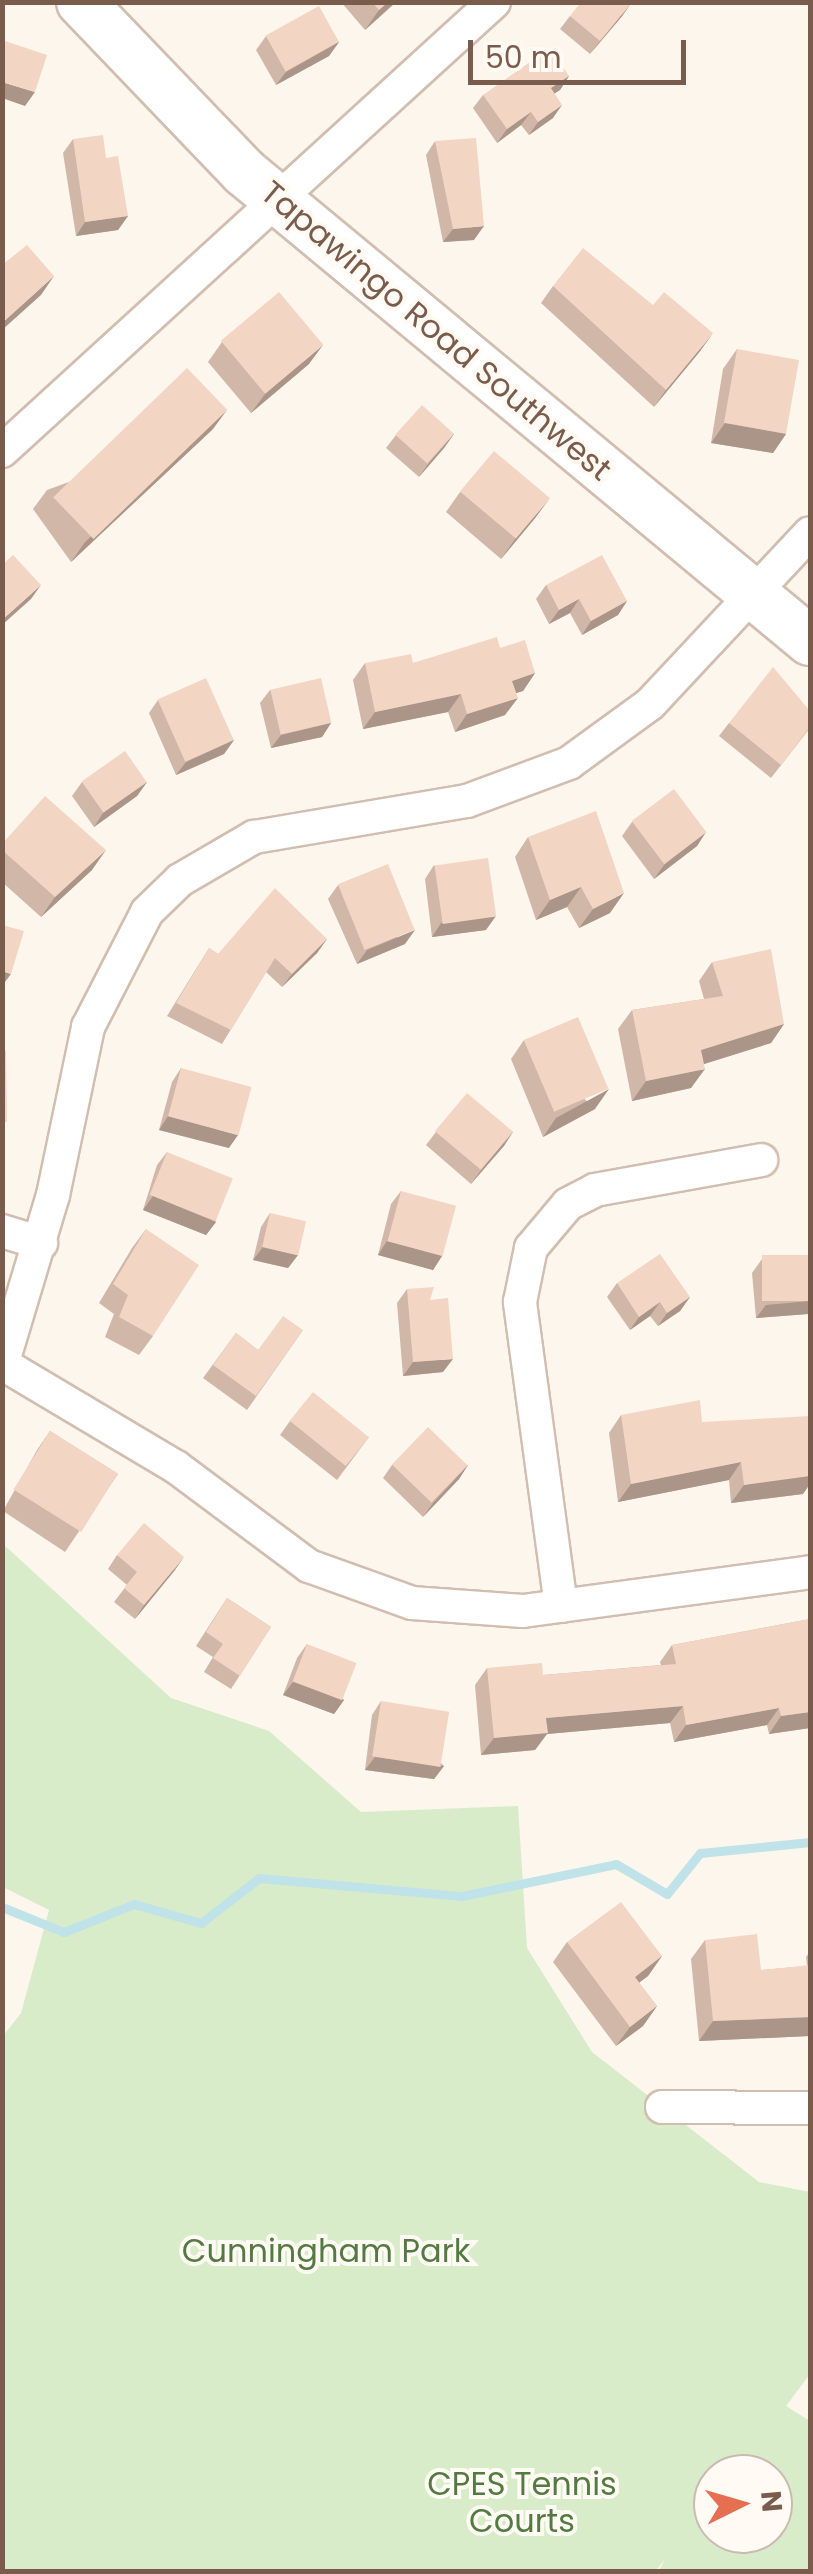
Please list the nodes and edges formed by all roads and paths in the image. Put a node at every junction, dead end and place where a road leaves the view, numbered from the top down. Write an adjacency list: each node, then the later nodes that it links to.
1 (80, 2): 3 (street, Tapawingo Road Southwest)
2 (494, 2): 3 (street)
3 (279, 201): 4 (street); 6 (street, Tapawingo Road Southwest)
4 (2, 451)
5 (810, 533): 6 (street)
6 (753, 594): 7 (street, Tapawingo Road Southwest); 10 (street)
7 (810, 641)
8 (761, 1160): 13 (street)
9 (2, 1231): 10 (street)
10 (41, 1242): 11 (street)
11 (3, 1364): 13 (street)
12 (810, 1572): 13 (street)
13 (561, 1606)
14 (662, 2108): 15 (street)
15 (810, 2108)

